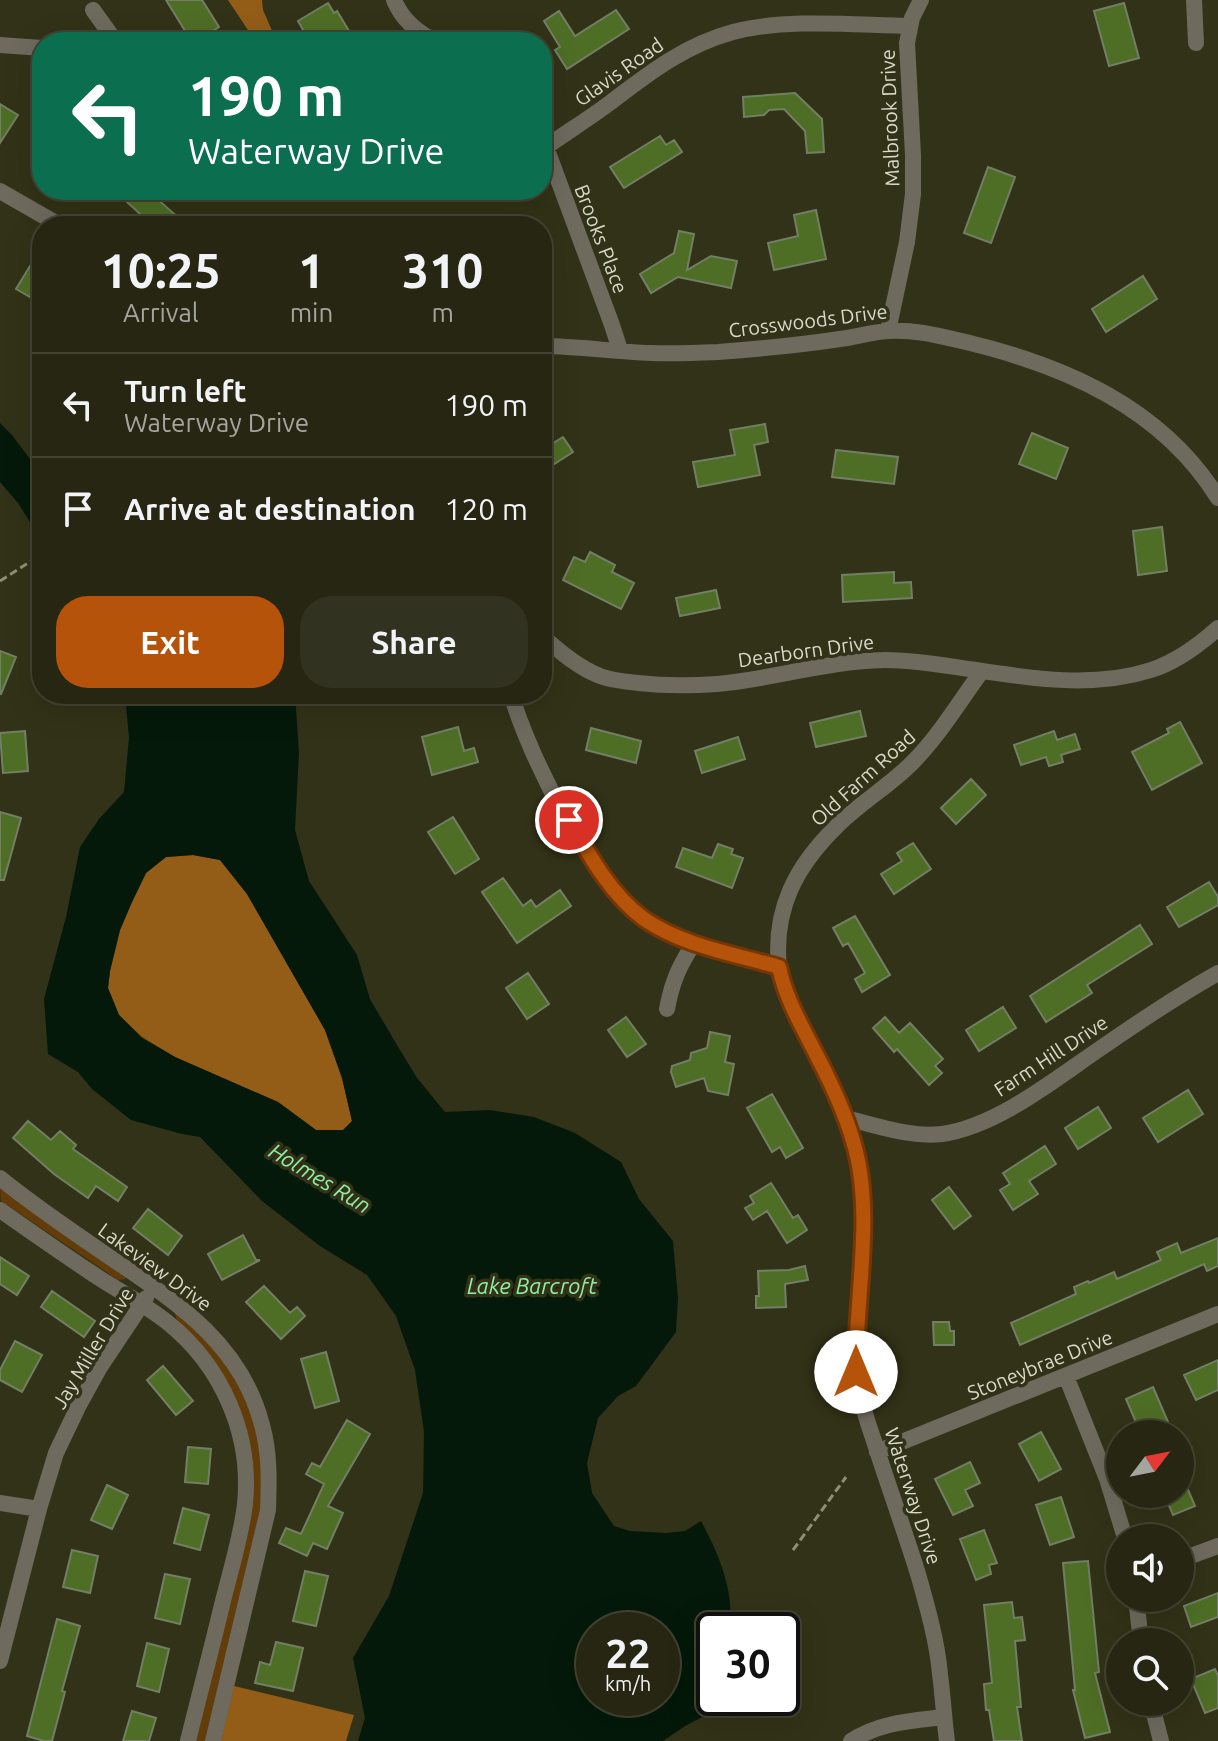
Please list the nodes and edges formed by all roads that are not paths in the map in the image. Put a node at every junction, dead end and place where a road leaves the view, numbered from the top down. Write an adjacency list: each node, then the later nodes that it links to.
1 (394, 0): 7 (street)
2 (921, 0): 5 (street, Malbrook Drive)
3 (1194, 0): 8 (street)
4 (93, 10): 6 (street)
5 (910, 26): 11 (street, Glavis Road); 15 (street, Malbrook Drive)
6 (108, 32)
7 (418, 32)
8 (1196, 43)
9 (0, 45): 10 (street)
10 (32, 47)
11 (552, 139)
12 (552, 166): 17 (street, Brooks Place)
13 (0, 191): 14 (street)
14 (44, 216)
15 (888, 331): 17 (street, Crosswoods Drive); 18 (street, Crosswoods Drive)
16 (552, 346): 17 (street, Crosswoods Drive)
17 (620, 350)
18 (1216, 492)
19 (1218, 628): 21 (street, Dearborn Drive)
20 (552, 644): 21 (street, Dearborn Drive)
21 (982, 671): 24 (street, Old Farm Road)
22 (515, 704): 23 (street)
23 (694, 943): 24 (street); 26 (street)
24 (779, 967): 27 (street, Waterway Drive)
25 (1218, 973): 27 (street, Farm Hill Drive)
26 (667, 1009)
27 (845, 1118): 34 (street, Waterway Drive)
28 (0, 1178): 30 (street, Lakeview Drive)
29 (0, 1210): 31 (street, Lakeview Drive)
30 (154, 1287): 31 (street, Jay Miller Drive); 44 (street, Lakeview Drive)
31 (141, 1305): 36 (street, Jay Miller Drive); 43 (street, Lakeview Drive)
32 (1218, 1314): 33 (street, Stoneybrae Drive)
33 (1066, 1376): 34 (street, Stoneybrae Drive); 37 (street)
34 (877, 1452): 42 (street, Waterway Drive)
35 (0, 1503): 36 (street)
36 (39, 1509): 40 (street, Jay Miller Drive)
37 (1121, 1524)
38 (1218, 1546): 39 (street)
39 (1194, 1555)
40 (0, 1661)
41 (1155, 1716): 47 (street)
42 (944, 1717): 45 (street); 46 (street, Waterway Drive)
43 (188, 1741)
44 (213, 1741)
45 (851, 1741)
46 (947, 1741)
47 (1161, 1741)

